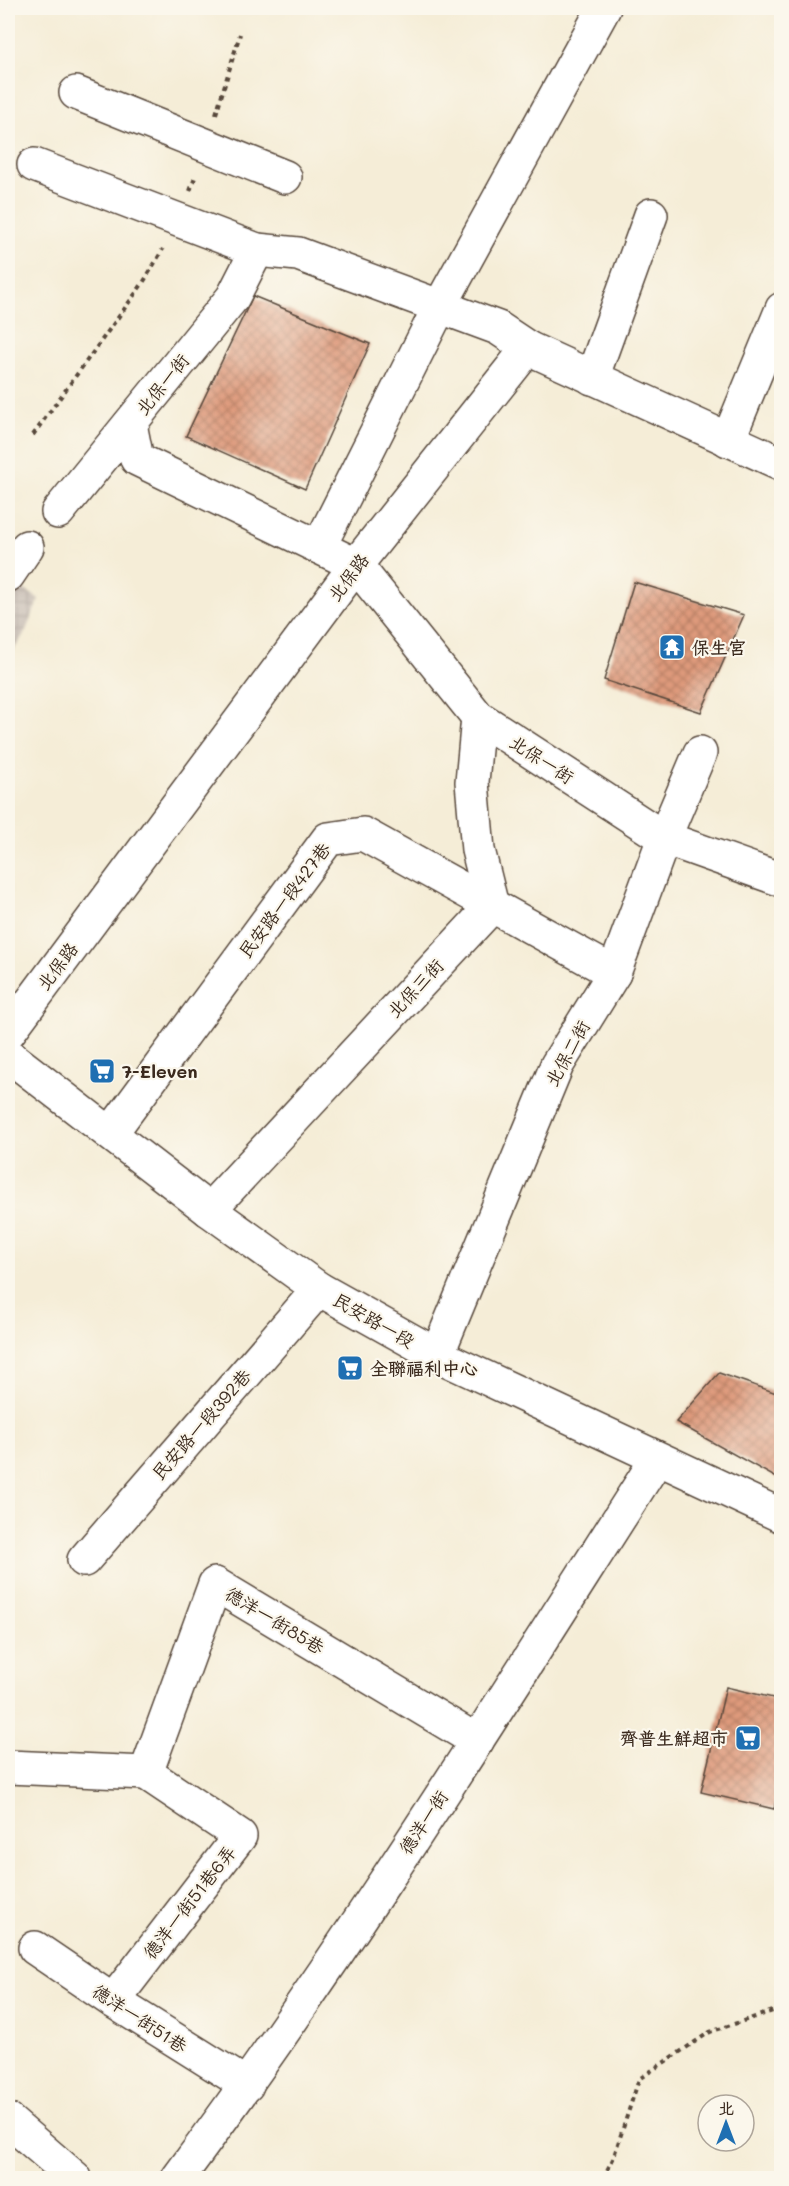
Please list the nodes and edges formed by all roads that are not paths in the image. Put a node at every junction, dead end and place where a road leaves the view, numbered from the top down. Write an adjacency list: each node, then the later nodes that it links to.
1 (604, 8): 7 (street)
2 (76, 93): 4 (street)
3 (34, 165): 6 (street)
4 (285, 177)
5 (651, 215): 10 (street)
6 (257, 250): 7 (street); 11 (street, 北保一街)
7 (440, 306): 9 (street); 15 (street)
8 (782, 309): 12 (street)
9 (528, 348): 10 (street); 17 (street, 北保路)
10 (592, 378): 12 (street)
11 (130, 424): 14 (street, 北保一街); 15 (street)
12 (728, 440): 13 (street)
13 (782, 464)
14 (58, 512)
15 (319, 547): 17 (street)
16 (27, 548): 18 (street)
17 (356, 565): 19 (street, 北保一街); 25 (street, 北保路)
18 (8, 575)
19 (478, 717): 21 (street, 北保一街); 23 (street)
20 (700, 753): 21 (street, 北保二街)
21 (664, 838): 22 (street, 北保一街); 24 (street, 北保二街)
22 (782, 880)
23 (492, 906): 24 (street, 民安路一段427巷); 27 (street, 民安路一段427巷); 28 (street, 北保三街)
24 (614, 973): 30 (street, 北保二街)
25 (8, 1033)
26 (8, 1055): 27 (street, 民安路一段)
27 (111, 1132): 28 (street, 民安路一段)
28 (208, 1210): 29 (street, 民安路一段)
29 (319, 1288): 30 (street, 民安路一段); 33 (street, 民安路一段392巷)
30 (437, 1355): 31 (street, 民安路一段)
31 (657, 1459): 32 (street, 民安路一段); 34 (street, 德洋一街)
32 (782, 1516)
33 (84, 1560)
34 (477, 1741): 36 (street, 德洋一街85巷); 39 (street, 德洋一街)
35 (8, 1767): 36 (street)
36 (146, 1773): 38 (street, 德洋一街51巷6弄)
37 (35, 1948): 38 (street, 德洋一街51巷)
38 (113, 2001): 39 (street, 德洋一街51巷)
39 (248, 2085): 42 (street, 德洋一街)
40 (8, 2120): 41 (street)
41 (75, 2178)
42 (178, 2178)

